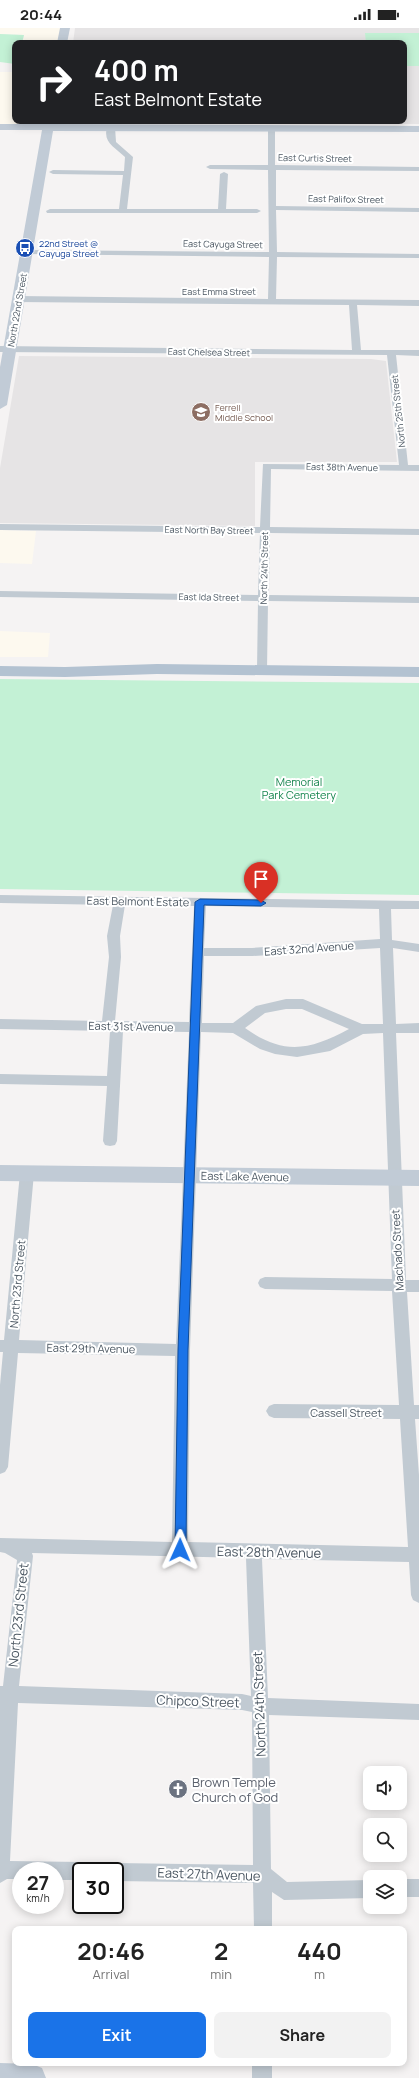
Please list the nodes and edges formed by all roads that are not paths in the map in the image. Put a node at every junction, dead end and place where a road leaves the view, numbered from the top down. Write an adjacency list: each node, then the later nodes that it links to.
1 (65, 28): 2 (street)
2 (63, 40)
3 (49, 124): 4 (street); 5 (street); 20 (street, North 22nd Street)
4 (0, 127)
5 (111, 127): 6 (street); 12 (street)
6 (270, 128): 7 (street); 9 (street)
7 (419, 129)
8 (210, 167): 9 (street, East Curtis Street)
9 (271, 167): 10 (street, East Curtis Street); 14 (street)
10 (419, 169)
11 (54, 172): 12 (street)
12 (127, 173): 17 (street)
13 (224, 174): 18 (street)
14 (272, 208): 15 (street, East Palifox Street); 21 (street)
15 (419, 210)
16 (50, 211): 17 (street)
17 (123, 211): 18 (street)
18 (222, 211): 19 (street)
19 (257, 211)
20 (27, 252): 21 (street, East Cayuga Street); 23 (street, North 22nd Street)
21 (273, 254): 22 (street, East Cayuga Street); 24 (street)
22 (419, 256)
23 (18, 299): 24 (street, East Emma Street); 27 (street, North 22nd Street)
24 (272, 301): 25 (street, East Emma Street)
25 (353, 302): 26 (street, East Emma Street); 28 (street)
26 (419, 303)
27 (5, 350): 28 (street, East Chelsea Street); 31 (street, North 22nd Street)
28 (357, 353): 29 (street, East Chelsea Street)
29 (391, 353): 30 (street, East Chelsea Street); 33 (street, North 25th Street)
30 (419, 354)
31 (0, 405)
32 (266, 466): 33 (street, East 38th Avenue); 36 (street, North 24th Street)
33 (404, 468): 34 (street, East 38th Avenue)
34 (419, 468)
35 (0, 527): 36 (street, East North Bay Street)
36 (265, 531): 37 (street, East North Bay Street); 39 (street, North 24th Street)
37 (419, 532)
38 (0, 594): 39 (street, East Ida Street)
39 (264, 598): 40 (street, East Ida Street); 43 (street, North 24th Street)
40 (419, 600)
41 (0, 660): 42 (main road)
42 (157, 669): 43 (main road); 44 (main road)
43 (262, 670): 45 (main road)
44 (0, 671)
45 (419, 672)
46 (0, 899): 47 (street, East Belmont Estate)
47 (120, 901): 48 (street, East Belmont Estate); 55 (street)
48 (200, 902): 49 (street, East Belmont Estate); 53 (street)
49 (385, 905): 50 (street, East Belmont Estate); 51 (street, Machado Street)
50 (419, 905)
51 (386, 943): 52 (street, East 32nd Avenue); 53 (street, East 32nd Avenue); 58 (street, Machado Street)
52 (419, 948)
53 (198, 952): 56 (street)
54 (0, 1024): 55 (street, East 31st Avenue)
55 (113, 1025): 56 (street, East 31st Avenue); 62 (street)
56 (196, 1027): 57 (street, East 31st Avenue); 66 (street)
57 (236, 1028): 60 (street); 60 (street)
58 (390, 1028): 59 (street); 60 (street); 67 (street, Machado Street)
59 (419, 1028)
60 (362, 1029)
61 (0, 1079): 62 (street)
62 (114, 1081): 63 (street)
63 (110, 1141)
64 (0, 1173): 65 (street, East Lake Avenue)
65 (27, 1173): 66 (street, East Lake Avenue); 72 (street, North 23rd Street)
66 (189, 1175): 67 (street, East Lake Avenue); 73 (street)
67 (393, 1178): 68 (street, East Lake Avenue); 70 (street, Machado Street)
68 (419, 1178)
69 (265, 1283): 70 (street)
70 (399, 1285): 71 (street); 75 (street, Machado Street)
71 (419, 1286)
72 (6, 1346): 73 (street, East 29th Avenue); 76 (street, North 23rd Street)
73 (183, 1350): 78 (street)
74 (274, 1411): 75 (street, Cassell Street)
75 (413, 1412): 80 (street, Machado Street)
76 (0, 1467)
77 (3, 1542): 78 (street, East 28th Avenue); 82 (street, North 23rd Street)
78 (180, 1550): 79 (street, East 28th Avenue)
79 (254, 1552): 80 (street, East 28th Avenue); 83 (street, North 24th Street)
80 (417, 1555): 81 (street, Machado Street)
81 (419, 1595)
82 (5, 1695): 83 (street, Chipco Street); 85 (street, North 23rd Street)
83 (260, 1706): 84 (street, Chipco Street); 89 (street, North 24th Street)
84 (419, 1712)
85 (0, 1870): 86 (street); 88 (street, North 23rd Street)
86 (72, 1871)
87 (124, 1872): 89 (street, East 27th Avenue)
88 (0, 1874)
89 (263, 1874): 92 (street, East 27th Avenue); 93 (street, North 24th Street)
90 (407, 1888): 91 (street)
91 (419, 1888)
92 (363, 1889)
93 (262, 1926)
94 (262, 2066): 97 (street)
95 (0, 2077): 96 (street)
96 (32, 2078)
97 (262, 2078)

